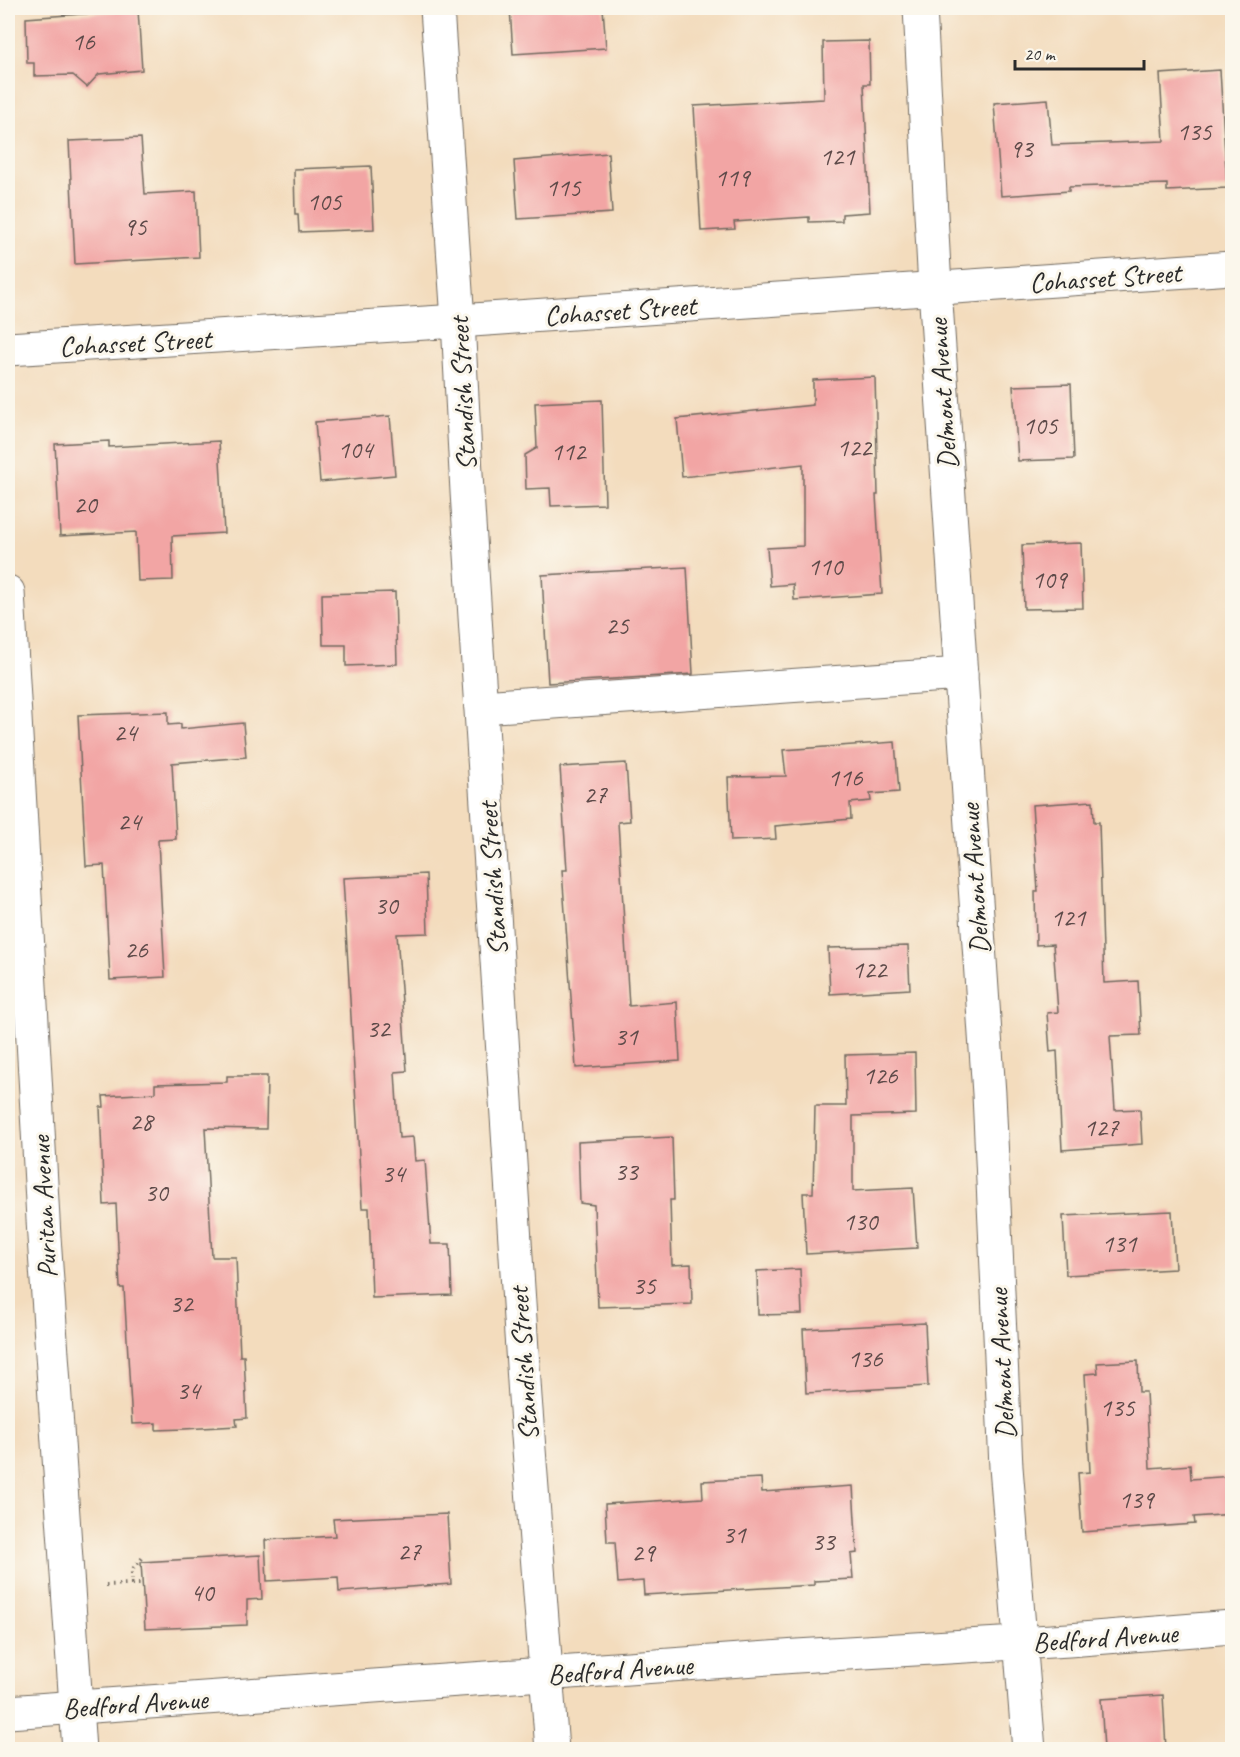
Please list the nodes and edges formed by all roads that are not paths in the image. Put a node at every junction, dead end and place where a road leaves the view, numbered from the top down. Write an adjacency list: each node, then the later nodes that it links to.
1 (437, 8): 5 (street, Standish Street)
2 (920, 8): 4 (street, Delmont Avenue)
3 (1233, 268): 4 (street, Cohasset Street)
4 (935, 288): 5 (street, Cohasset Street); 8 (street, Delmont Avenue)
5 (458, 321): 6 (street, Cohasset Street); 9 (street, Standish Street)
6 (8, 349)
7 (8, 592): 13 (street, Puritan Avenue)
8 (961, 674): 9 (street); 11 (street, Delmont Avenue)
9 (481, 707): 12 (street, Standish Street)
10 (1233, 1627): 11 (street, Bedford Avenue)
11 (1022, 1643): 12 (street, Bedford Avenue); 17 (street, Delmont Avenue)
12 (546, 1674): 13 (street, Bedford Avenue); 16 (street, Standish Street)
13 (76, 1708): 14 (street, Bedford Avenue); 15 (street, Puritan Avenue)
14 (8, 1712)
15 (79, 1749)
16 (552, 1749)
17 (1029, 1749)

